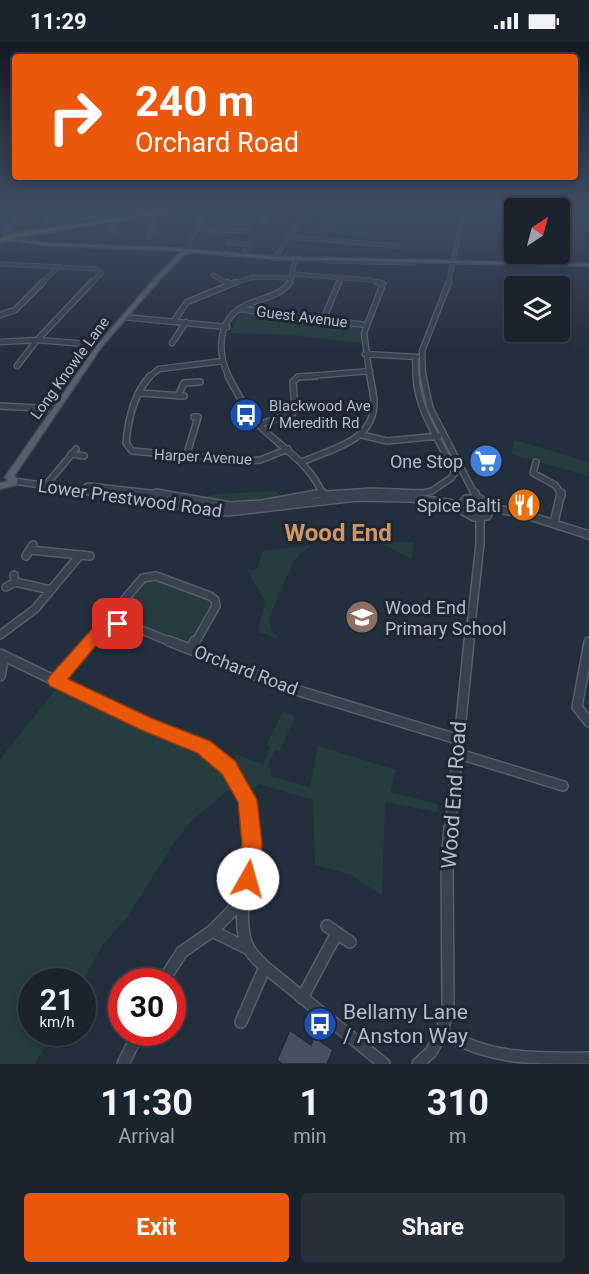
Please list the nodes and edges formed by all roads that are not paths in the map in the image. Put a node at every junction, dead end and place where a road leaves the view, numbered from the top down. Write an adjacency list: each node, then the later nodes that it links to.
1 (180, 257): 16 (main road, Long Knowle Lane)
2 (261, 257): 4 (main road)
3 (454, 257): 6 (street)
4 (275, 258): 5 (main road)
5 (296, 258): 6 (main road); 11 (street)
6 (453, 263): 9 (main road); 27 (street)
7 (0, 264): 8 (street)
8 (58, 266): 15 (street); 22 (street)
9 (589, 266)
10 (213, 275): 13 (street)
11 (292, 276): 12 (street); 13 (street); 14 (street)
12 (342, 277): 17 (street); 20 (street)
13 (230, 284): 18 (street)
14 (239, 309): 17 (street, Guest Avenue); 21 (street)
15 (0, 315)
16 (124, 317): 18 (street); 25 (main road, Long Knowle Lane)
17 (323, 320): 20 (street, Guest Avenue)
18 (174, 321): 19 (street)
19 (186, 322): 21 (street); 24 (street)
20 (366, 325): 26 (street)
21 (227, 327): 28 (street)
22 (37, 340): 23 (street); 25 (street); 29 (street)
23 (0, 342)
24 (172, 344)
25 (100, 345): 34 (main road, Long Knowle Lane)
26 (365, 354): 27 (street); 30 (street)
27 (418, 357): 38 (street); 39 (street)
28 (223, 361): 32 (street, Harper Avenue); 36 (street)
29 (17, 366)
30 (370, 371): 36 (street); 37 (street)
31 (200, 382): 32 (street)
32 (140, 393): 42 (street, Harper Avenue)
33 (0, 406): 34 (street)
34 (56, 410): 45 (main road, Long Knowle Lane)
35 (194, 417): 42 (street)
36 (258, 425): 40 (street)
37 (362, 435): 39 (street); 43 (street)
38 (444, 435): 39 (street); 49 (street)
39 (436, 436): 48 (street)
40 (288, 448): 42 (street, Harper Avenue); 43 (street)
41 (84, 456): 47 (street)
42 (186, 457)
43 (304, 461): 48 (street)
44 (536, 462): 53 (street)
45 (12, 479): 46 (main road); 47 (street, Lower Prestwood Road)
46 (1, 486)
47 (46, 486): 48 (street, Lower Prestwood Road)
48 (324, 496): 50 (street, Lower Prestwood Road)
49 (477, 498): 50 (street); 51 (street)
50 (461, 505): 52 (street)
51 (491, 508): 52 (street); 53 (street)
52 (480, 518): 68 (street, Wood End Road)
53 (554, 523): 54 (street)
54 (589, 536)
55 (30, 550): 56 (street)
56 (80, 555): 57 (street); 59 (street)
57 (90, 556)
58 (6, 587): 59 (street)
59 (51, 590): 61 (street)
60 (113, 626): 63 (street, Orchard Road); 63 (street); 66 (street)
61 (0, 635)
62 (589, 642): 67 (street)
63 (191, 649): 68 (street, Orchard Road)
64 (2, 655): 65 (street); 66 (street)
65 (0, 676)
66 (56, 681): 71 (street)
67 (589, 722)
68 (457, 739): 69 (street, Wood End Road)
69 (456, 753): 70 (street); 81 (street, Wood End Road)
70 (563, 786)
71 (245, 898): 73 (street); 76 (street)
72 (327, 926): 74 (street)
73 (212, 931): 76 (street); 78 (street)
74 (337, 933): 75 (street); 79 (street)
75 (350, 942)
76 (249, 949): 77 (street)
77 (265, 967): 79 (street); 80 (street)
78 (169, 968)
79 (302, 998): 85 (street)
80 (241, 1022)
81 (442, 1032): 83 (street); 86 (street, Wood End Road)
82 (132, 1046): 84 (street)
83 (589, 1058)
84 (123, 1064)
85 (384, 1064)
86 (418, 1064)

